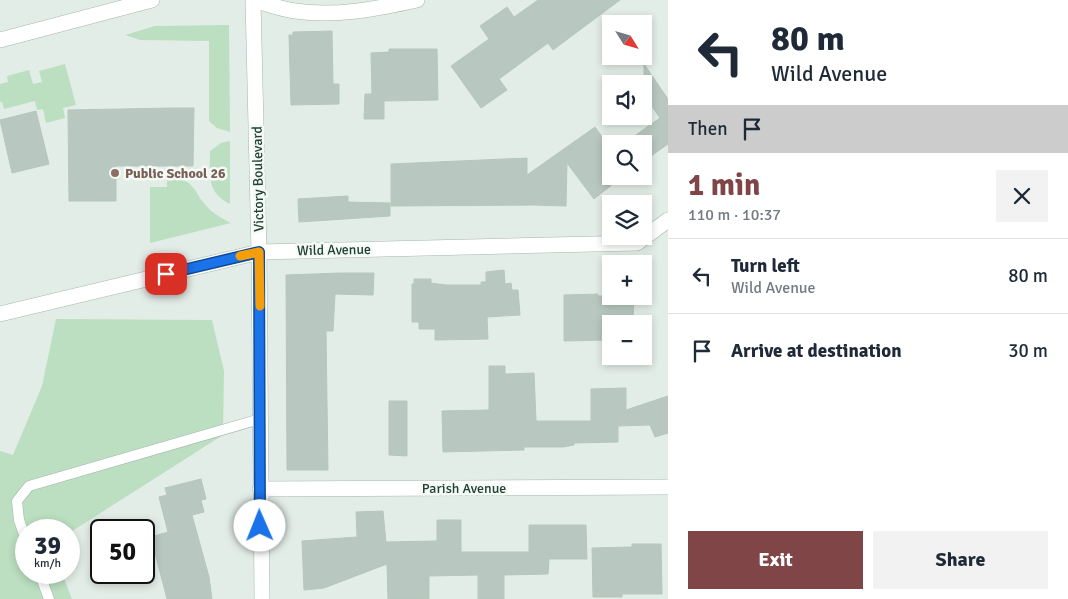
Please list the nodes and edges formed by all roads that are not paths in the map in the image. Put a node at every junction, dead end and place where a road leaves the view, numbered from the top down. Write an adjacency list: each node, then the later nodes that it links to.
1 (152, 0): 4 (street)
2 (254, 0): 3 (street); 6 (street, Victory Boulevard)
3 (417, 0)
4 (0, 40)
5 (668, 220): 6 (street, Wild Avenue)
6 (259, 252): 7 (street, Wild Avenue); 8 (street, Victory Boulevard)
7 (0, 314)
8 (260, 419): 10 (street, Victory Boulevard); 11 (lane)
9 (668, 487): 10 (street, Parish Avenue)
10 (260, 489): 14 (street, Victory Boulevard)
11 (19, 519)
12 (43, 584): 13 (lane)
13 (49, 599)
14 (262, 599)

